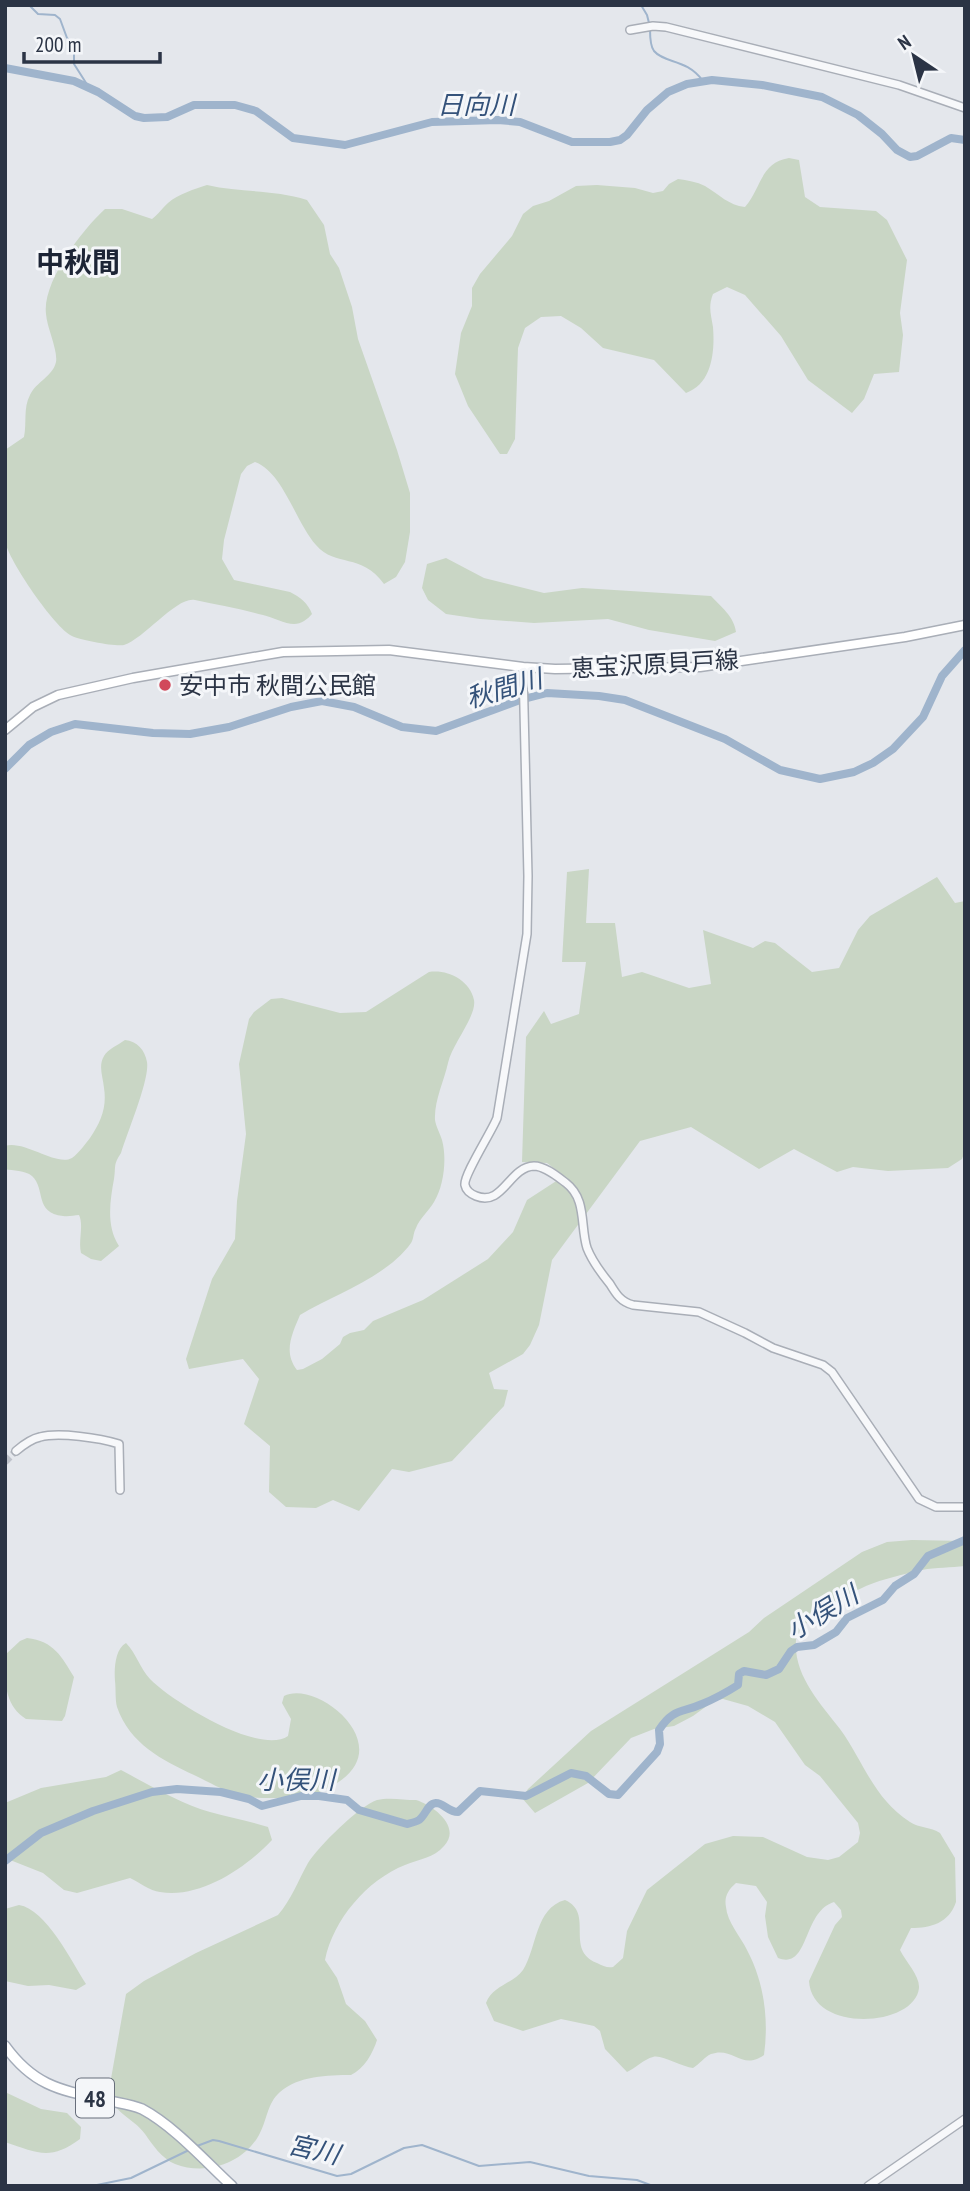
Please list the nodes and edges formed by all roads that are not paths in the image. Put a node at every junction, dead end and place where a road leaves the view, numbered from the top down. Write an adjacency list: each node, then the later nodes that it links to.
1 (630, 30): 2 (street)
2 (965, 108)
3 (965, 625): 4 (main road, 恵宝沢原貝戸線)
4 (523, 667): 5 (main road, 恵宝沢原貝戸線); 10 (street)
5 (19, 719): 6 (main road, 恵宝沢原貝戸線); 7 (main road, 恵宝沢原貝戸線)
6 (5, 722)
7 (5, 730)
8 (16, 1451): 9 (street)
9 (120, 1490)
10 (965, 1507)
11 (5, 2046): 13 (main road, 48)
12 (965, 2119): 14 (street)
13 (232, 2186)
14 (869, 2186)

